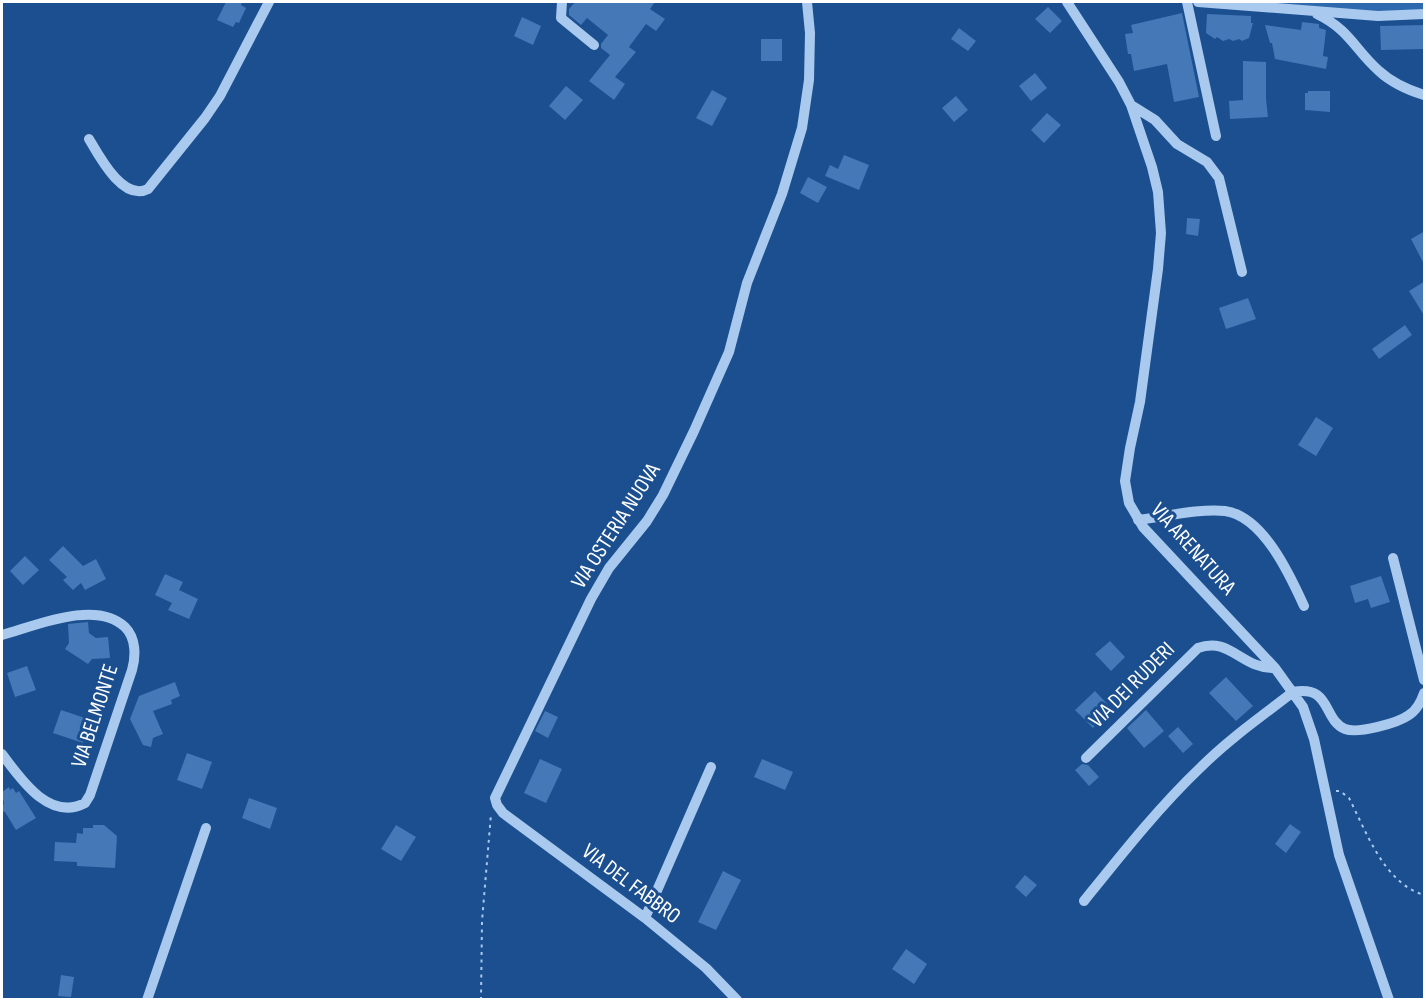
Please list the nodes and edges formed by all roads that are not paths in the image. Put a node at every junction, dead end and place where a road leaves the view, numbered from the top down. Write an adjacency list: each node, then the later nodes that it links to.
1 (270, 2): 13 (street)
2 (562, 2): 9 (street)
3 (807, 2): 26 (street, VIA OSTERIA NUOVA)
4 (1067, 2): 11 (street, VIA ARENATURA)
5 (1187, 2): 12 (street)
6 (1198, 2): 7 (street)
7 (1312, 11): 8 (street); 10 (street)
8 (1425, 14)
9 (594, 45)
10 (1425, 95)
11 (1131, 105): 14 (street); 15 (street, VIA ARENATURA)
12 (1216, 136)
13 (89, 139)
14 (1242, 272)
15 (1138, 520): 17 (street); 19 (street, VIA ARENATURA)
16 (1393, 558): 20 (street)
17 (1304, 606)
18 (2, 635): 23 (street, VIA BELMONTE)
19 (1275, 668): 21 (street, VIA ARENATURA); 24 (street, VIA DEI RUDERI)
20 (1425, 680)
21 (1293, 692): 22 (street); 28 (street); 32 (street, VIA ARENATURA)
22 (1425, 693)
23 (2, 754)
24 (1086, 758)
25 (711, 767): 29 (street)
26 (497, 806): 29 (street, VIA DEL FABBRO)
27 (206, 828): 30 (street)
28 (1084, 901)
29 (645, 918): 31 (street, VIA DEL FABBRO)
30 (147, 999)
31 (737, 999)
32 (1389, 999)

